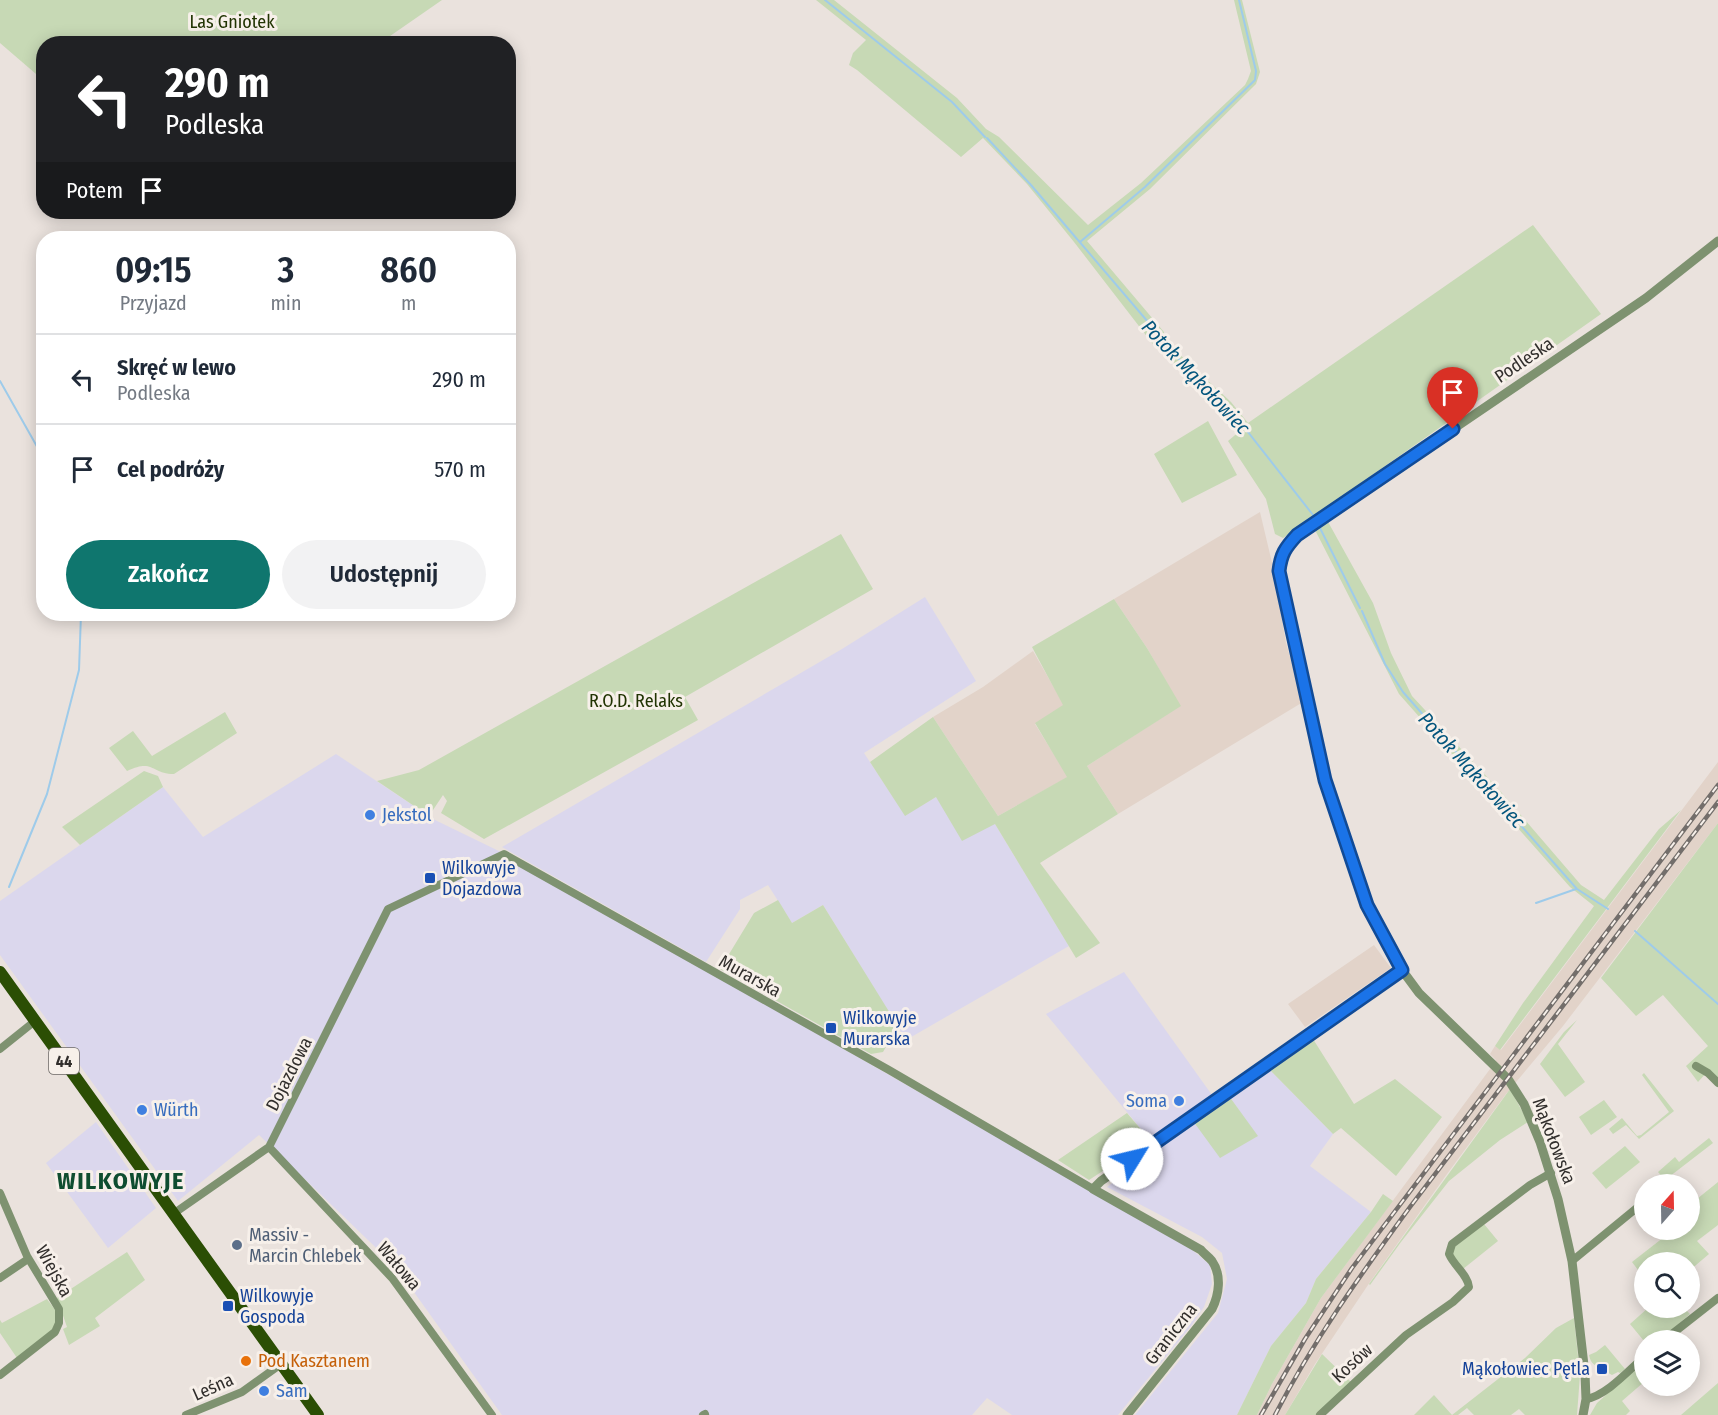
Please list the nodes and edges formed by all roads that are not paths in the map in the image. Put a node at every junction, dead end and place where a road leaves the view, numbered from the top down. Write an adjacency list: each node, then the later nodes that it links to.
1 (1718, 242): 3 (street, Podleska)
2 (388, 909): 9 (street, Dojazdowa); 11 (street, Murarska)
3 (1402, 970): 10 (street, Mąkołowska); 11 (street)
4 (0, 972): 5 (main road, 44)
5 (35, 1021): 6 (street); 14 (main road, 44)
6 (0, 1049)
7 (1696, 1066): 8 (street)
8 (1718, 1083)
9 (269, 1147): 14 (street, Dojazdowa); 26 (street, Wałowa)
10 (1551, 1173): 16 (street, Mąkołowska); 28 (street, Kosów)
11 (1093, 1189): 27 (street, Graniczna)
12 (0, 1193): 15 (street, Wiejska)
13 (1634, 1210): 16 (street)
14 (173, 1214): 20 (main road, 44)
15 (28, 1258): 17 (street); 22 (street, Wiejska)
16 (1572, 1261): 23 (street, Mąkołowska)
17 (0, 1278)
18 (1718, 1298): 19 (street)
19 (1677, 1330)
20 (281, 1364): 24 (street, Leśna); 25 (main road, 44)
21 (1634, 1366): 23 (street)
22 (0, 1375)
23 (1586, 1399): 29 (street, Mąkołowska)
24 (186, 1415)
25 (318, 1415)
26 (492, 1415)
27 (1127, 1415)
28 (1320, 1415)
29 (1583, 1415)

